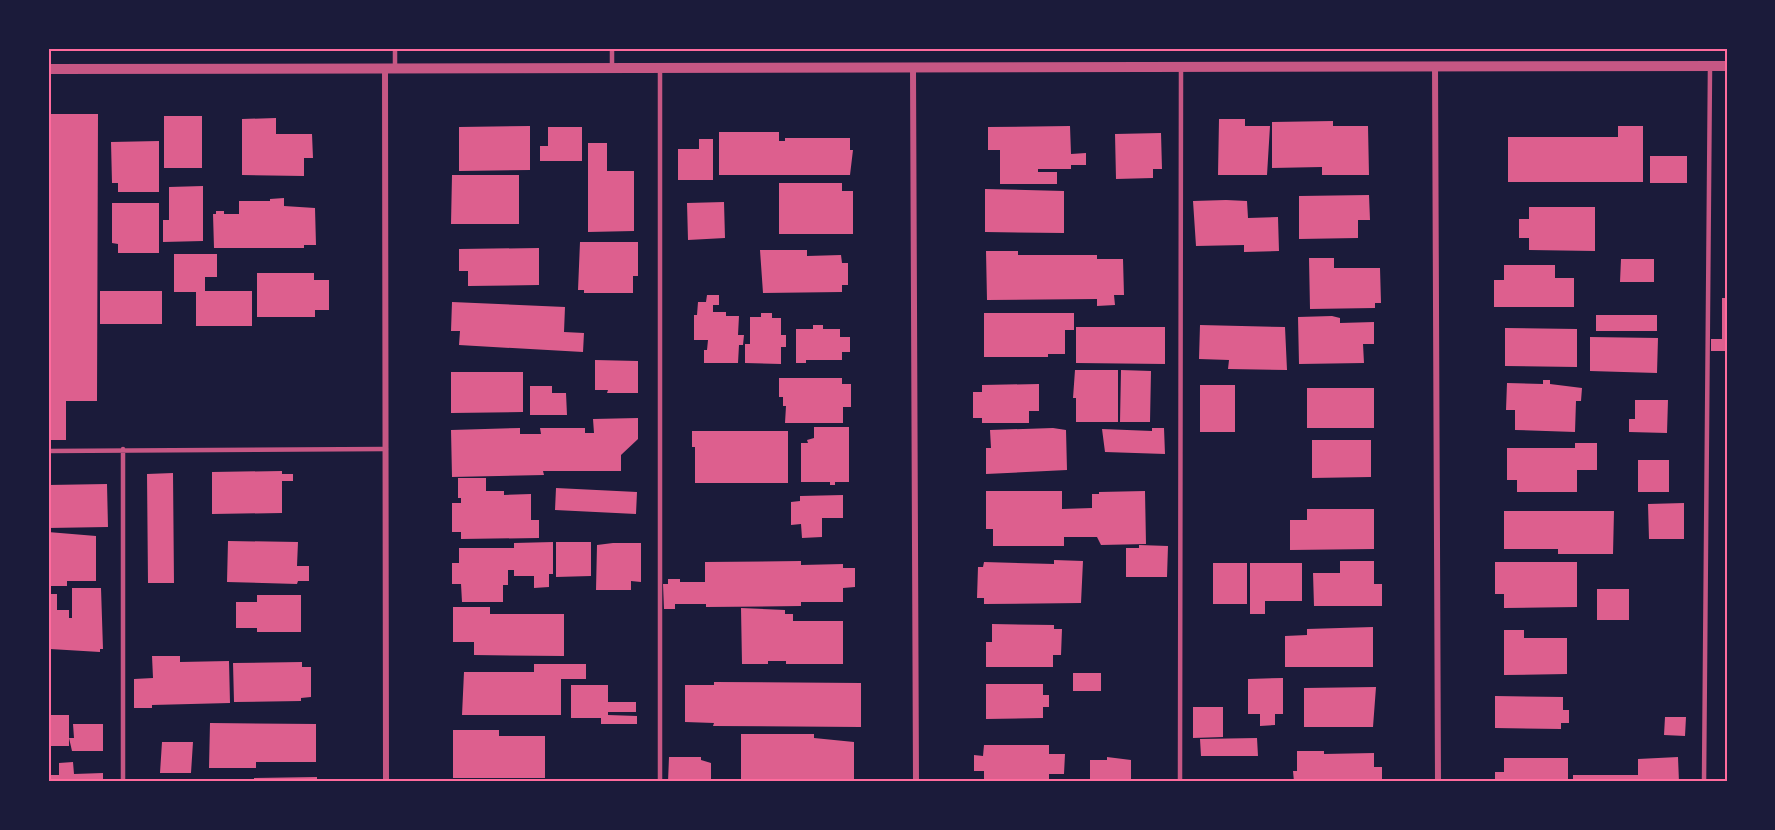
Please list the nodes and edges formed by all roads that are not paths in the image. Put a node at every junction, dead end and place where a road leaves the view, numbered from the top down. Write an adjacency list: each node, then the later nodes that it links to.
1 (395, 48): 10 (lane)
2 (612, 48): 11 (lane)
3 (1435, 66): 5 (street); 6 (street); 20 (street)
4 (1727, 66): 5 (street)
5 (1710, 67): 21 (lane)
6 (1181, 68): 9 (street); 19 (lane)
7 (48, 69): 10 (street)
8 (660, 69): 9 (street); 11 (street); 17 (lane)
9 (913, 69): 18 (street)
10 (390, 70): 11 (street); 13 (street)
11 (612, 70)
12 (123, 449): 13 (lane); 14 (lane); 15 (lane)
13 (386, 449): 16 (street)
14 (48, 451)
15 (123, 782)
16 (386, 782)
17 (660, 782)
18 (916, 782)
19 (1180, 782)
20 (1438, 782)
21 (1704, 782)

